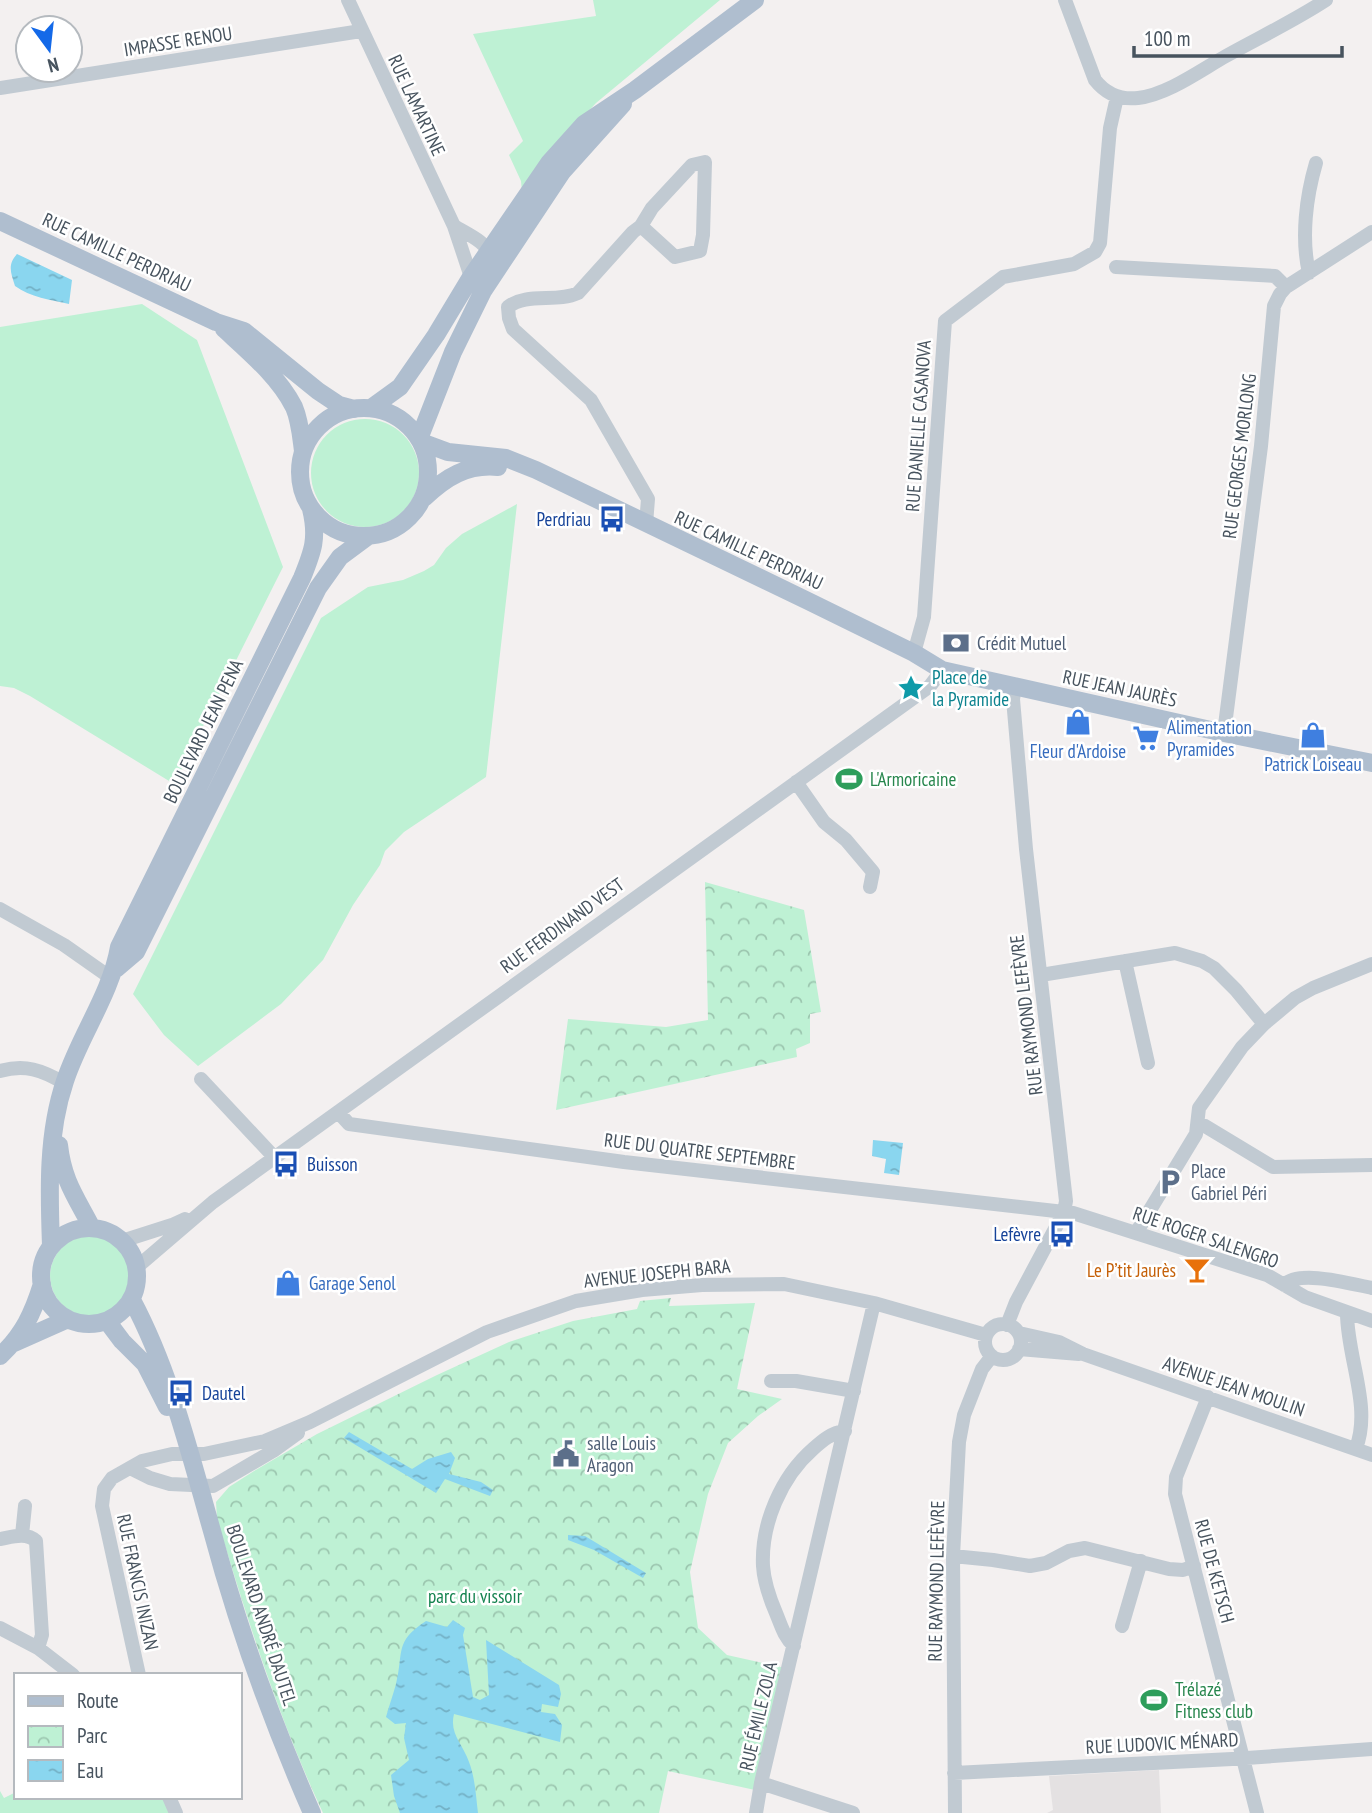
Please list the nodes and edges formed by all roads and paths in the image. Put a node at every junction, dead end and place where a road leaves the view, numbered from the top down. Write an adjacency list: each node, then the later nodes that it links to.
1 (348, 0): 5 (street, RUE LAMARTINE)
2 (755, 0): 7 (main road)
3 (1065, 0): 8 (street)
4 (1326, 0): 8 (street)
5 (361, 31): 6 (street, IMPASSE RENOU); 11 (street, RUE LAMARTINE)
6 (0, 88)
7 (635, 90): 14 (main road); 19 (main road)
8 (1117, 97): 29 (street, RUE DANIELLE CASANOVA)
9 (1316, 163): 16 (street)
10 (0, 221): 20 (main road, RUE CAMILLE PERDRIAU)
11 (454, 226): 14 (street); 17 (street, RUE LAMARTINE)
12 (641, 226): 12 (street); 27 (street)
13 (1372, 232): 16 (street)
14 (489, 250): 17 (main road); 19 (street)
15 (1116, 267): 18 (street)
16 (1308, 273): 18 (street)
17 (471, 277): 21 (main road)
18 (1286, 287): 32 (street, RUE GEORGES MORLONG)
19 (483, 291): 22 (main road)
20 (216, 322): 21 (main road); 23 (main road)
21 (362, 408): 22 (main road); 23 (main road)
22 (420, 441): 24 (main road, RUE CAMILLE PERDRIAU); 25 (main road)
23 (303, 452): 26 (main road)
24 (536, 470): 25 (main road, RUE CAMILLE PERDRIAU); 27 (main road, RUE CAMILLE PERDRIAU)
25 (423, 499): 28 (main road)
26 (311, 509): 28 (main road); 39 (main road, BOULEVARD JEAN PENA)
27 (646, 524): 29 (main road, RUE CAMILLE PERDRIAU)
28 (367, 537): 39 (main road, BOULEVARD JEAN PENA)
29 (914, 653): 30 (main road, RUE CAMILLE PERDRIAU)
30 (942, 670): 31 (main road, RUE JEAN JAURÈS); 34 (street, RUE FERDINAND VEST)
31 (1015, 687): 32 (main road, RUE JEAN JAURÈS); 40 (street, RUE RAYMOND LEFÈVRE)
32 (1224, 733): 33 (main road, RUE JEAN JAURÈS)
33 (1372, 763)
34 (796, 782): 35 (street); 46 (street, RUE FERDINAND VEST)
35 (870, 887)
36 (0, 909): 39 (street)
37 (1125, 961): 40 (street); 41 (street); 42 (street)
38 (1372, 964): 41 (street)
39 (113, 973): 45 (main road, BOULEVARD JEAN PENA)
40 (1041, 975): 52 (street, RUE RAYMOND LEFÈVRE)
41 (1264, 1024): 48 (street)
42 (1148, 1063)
43 (0, 1071): 45 (street)
44 (201, 1079): 49 (street)
45 (64, 1083): 47 (main road, BOULEVARD JEAN PENA)
46 (338, 1112): 49 (street, RUE FERDINAND VEST); 52 (street, RUE DU QUATRE SEPTEMBRE)
47 (56, 1116): 53 (main road, BOULEVARD JEAN PENA); 56 (main road, BOULEVARD JEAN PENA)
48 (1197, 1125): 50 (street); 54 (street)
49 (275, 1158): 51 (street, RUE FERDINAND VEST)
50 (1372, 1165)
51 (202, 1210): 55 (street, RUE FERDINAND VEST); 57 (street, RUE FERDINAND VEST)
52 (1064, 1212): 54 (street, RUE ROGER SALENGRO); 67 (street, RUE RAYMOND LEFÈVRE)
53 (92, 1228): 55 (main road); 56 (main road)
54 (1136, 1233): 59 (street, RUE ROGER SALENGRO)
55 (122, 1241): 57 (main road)
56 (51, 1246): 58 (main road)
57 (137, 1267): 61 (main road)
58 (42, 1284): 64 (main road); 69 (main road)
59 (1284, 1285): 60 (street); 63 (street, RUE ROGER SALENGRO)
60 (1372, 1288)
61 (132, 1300): 65 (main road); 78 (main road, BOULEVARD ANDRÉ DAUTEL)
62 (874, 1303): 68 (street, AVENUE JOSEPH BARA); 75 (street, RUE ÉMILE ZOLA); 77 (street, AVENUE JOSEPH BARA)
63 (1347, 1313): 66 (street, RUE ROGER SALENGRO); 80 (street)
64 (68, 1319): 65 (main road); 69 (main road)
65 (107, 1321): 78 (main road, BOULEVARD ANDRÉ DAUTEL)
66 (1372, 1321)
67 (1013, 1329): 68 (street); 70 (street); 71 (street, AVENUE JEAN MOULIN)
68 (986, 1335): 73 (street)
69 (14, 1343): 72 (main road)
70 (1019, 1349): 71 (street, AVENUE JEAN MOULIN); 73 (street)
71 (1083, 1354): 76 (street, AVENUE JEAN MOULIN)
72 (0, 1356)
73 (992, 1356): 88 (street, RUE RAYMOND LEFÈVRE)
74 (771, 1381): 75 (street)
75 (854, 1391): 79 (street, RUE ÉMILE ZOLA)
76 (1208, 1397): 80 (street, AVENUE JEAN MOULIN); 90 (street, RUE DE KETSCH)
77 (310, 1422): 81 (street, AVENUE JOSEPH BARA); 84 (street, AVENUE JOSEPH BARA)
78 (181, 1427): 81 (main road, BOULEVARD ANDRÉ DAUTEL)
79 (845, 1431): 93 (street, RUE ÉMILE ZOLA); 93 (street, RUE ÉMILE ZOLA)
80 (1356, 1448): 82 (street, AVENUE JEAN MOULIN)
81 (188, 1453): 83 (street, RUE FRANCIS INIZAN); 84 (main road, BOULEVARD ANDRÉ DAUTEL)
82 (1372, 1455)
83 (130, 1468): 84 (street); 96 (street, RUE FRANCIS INIZAN)
84 (199, 1487): 102 (main road, BOULEVARD ANDRÉ DAUTEL)
85 (25, 1506): 86 (street)
86 (22, 1535): 87 (street); 94 (street)
87 (0, 1539)
88 (953, 1556): 89 (street); 99 (street, RUE RAYMOND LEFÈVRE)
89 (1141, 1561): 90 (street); 91 (street)
90 (1194, 1566): 98 (street, RUE DE KETSCH)
91 (1122, 1626)
92 (0, 1628): 94 (street)
93 (794, 1646): 100 (street, RUE ÉMILE ZOLA)
94 (38, 1648): 95 (street)
95 (70, 1673)
96 (139, 1673)
97 (1372, 1749): 98 (street, RUE LUDOVIC MÉNARD)
98 (1244, 1758): 99 (street, RUE LUDOVIC MÉNARD); 106 (street, RUE DE KETSCH)
99 (954, 1773): 105 (street, RUE RAYMOND LEFÈVRE)
100 (761, 1783): 101 (street, RUE ÉMILE ZOLA); 103 (street)
101 (808, 1806): 104 (street, RUE ÉMILE ZOLA)
102 (312, 1813)
103 (756, 1813)
104 (853, 1813)
105 (955, 1813)
106 (1258, 1813)

